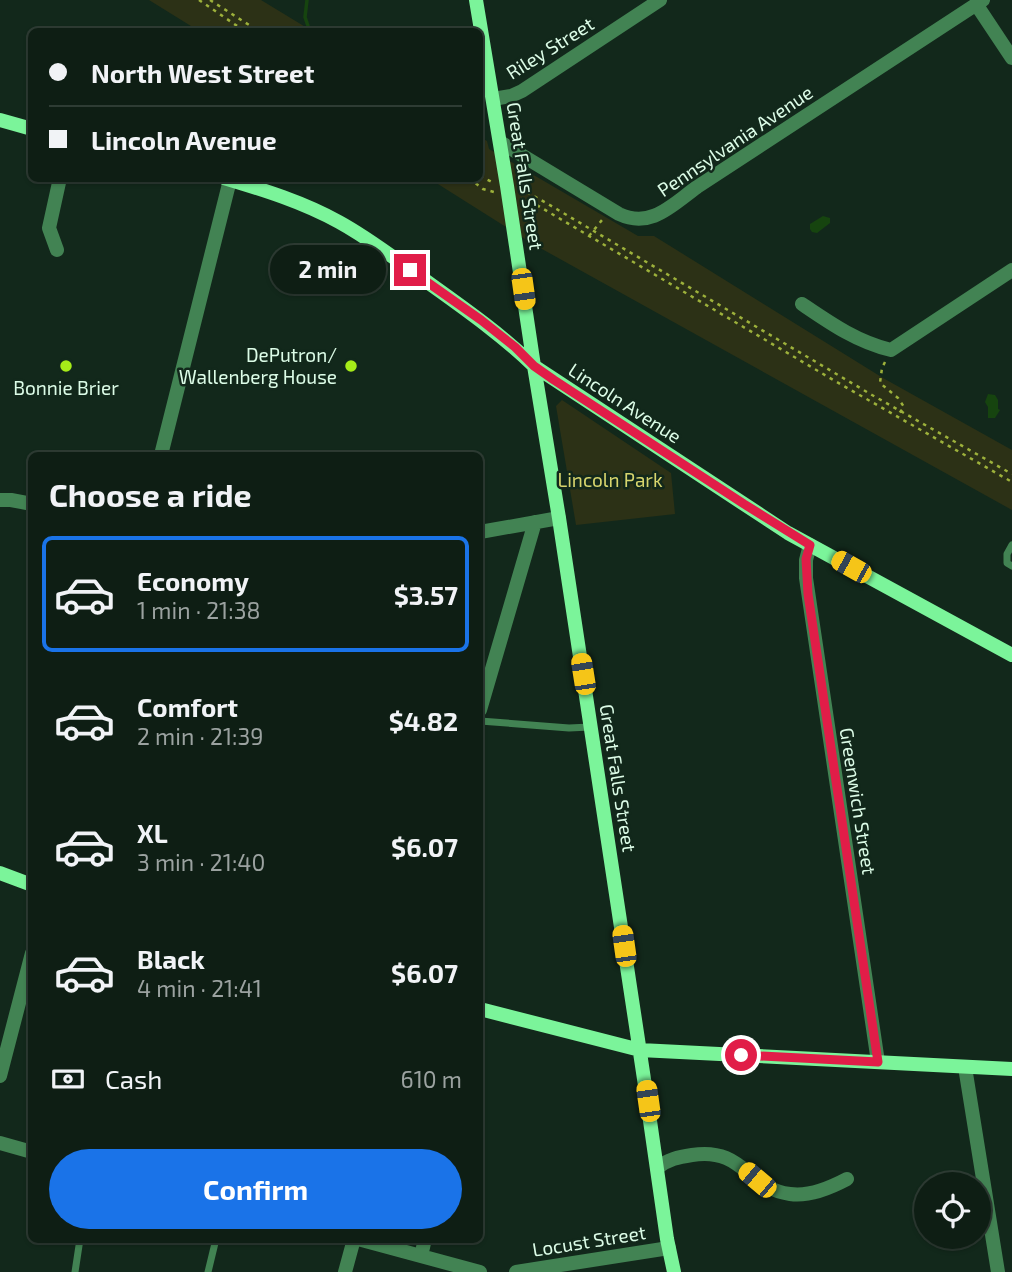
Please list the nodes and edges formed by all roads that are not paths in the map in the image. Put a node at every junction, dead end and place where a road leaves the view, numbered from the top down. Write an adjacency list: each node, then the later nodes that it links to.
1 (476, 0): 4 (main road, Great Falls Street)
2 (660, 0): 7 (street, Riley Street)
3 (980, 2): 6 (street); 10 (street, Pennsylvania Avenue)
4 (481, 28)
5 (483, 41): 7 (main road, Great Falls Street)
6 (1012, 58)
7 (493, 99): 10 (main road, Great Falls Street)
8 (0, 120): 9 (main road)
9 (28, 128)
10 (500, 142): 17 (main road, Great Falls Street)
11 (59, 182): 14 (street)
12 (226, 182): 18 (street)
13 (237, 182): 17 (main road, Lincoln Avenue)
14 (57, 250)
15 (1012, 270): 16 (street)
16 (802, 304)
17 (534, 366): 21 (main road, Great Falls Street); 24 (main road, Lincoln Avenue)
18 (162, 452)
19 (0, 500): 20 (street)
20 (28, 503)
21 (559, 518): 22 (street); 30 (main road, Great Falls Street)
22 (535, 523): 23 (street); 28 (street)
23 (483, 532)
24 (810, 545): 27 (main road, Lincoln Avenue); 36 (street, Greenwich Street)
25 (1012, 545): 26 (lane)
26 (1012, 566)
27 (1012, 655)
28 (483, 700)
29 (483, 721): 30 (lane)
30 (591, 727): 35 (main road, Great Falls Street)
31 (0, 873): 32 (main road)
32 (28, 884)
33 (28, 968): 39 (street)
34 (483, 1013): 35 (main road)
35 (640, 1050): 36 (main road); 42 (main road, Great Falls Street)
36 (878, 1062): 37 (main road)
37 (965, 1067): 38 (main road); 57 (street)
38 (1012, 1069)
39 (0, 1076)
40 (0, 1143): 41 (street)
41 (28, 1151)
42 (657, 1168): 43 (street); 49 (main road, Great Falls Street)
43 (847, 1180)
44 (80, 1243): 51 (lane)
45 (215, 1243): 52 (lane)
46 (355, 1243): 53 (street)
47 (372, 1243): 50 (street)
48 (424, 1243): 50 (street)
49 (669, 1248): 55 (street, Locust Street); 56 (main road, Great Falls Street)
50 (421, 1255): 54 (street)
51 (76, 1272)
52 (208, 1272)
53 (345, 1272)
54 (480, 1272)
55 (516, 1272)
56 (674, 1272)
57 (998, 1272)

